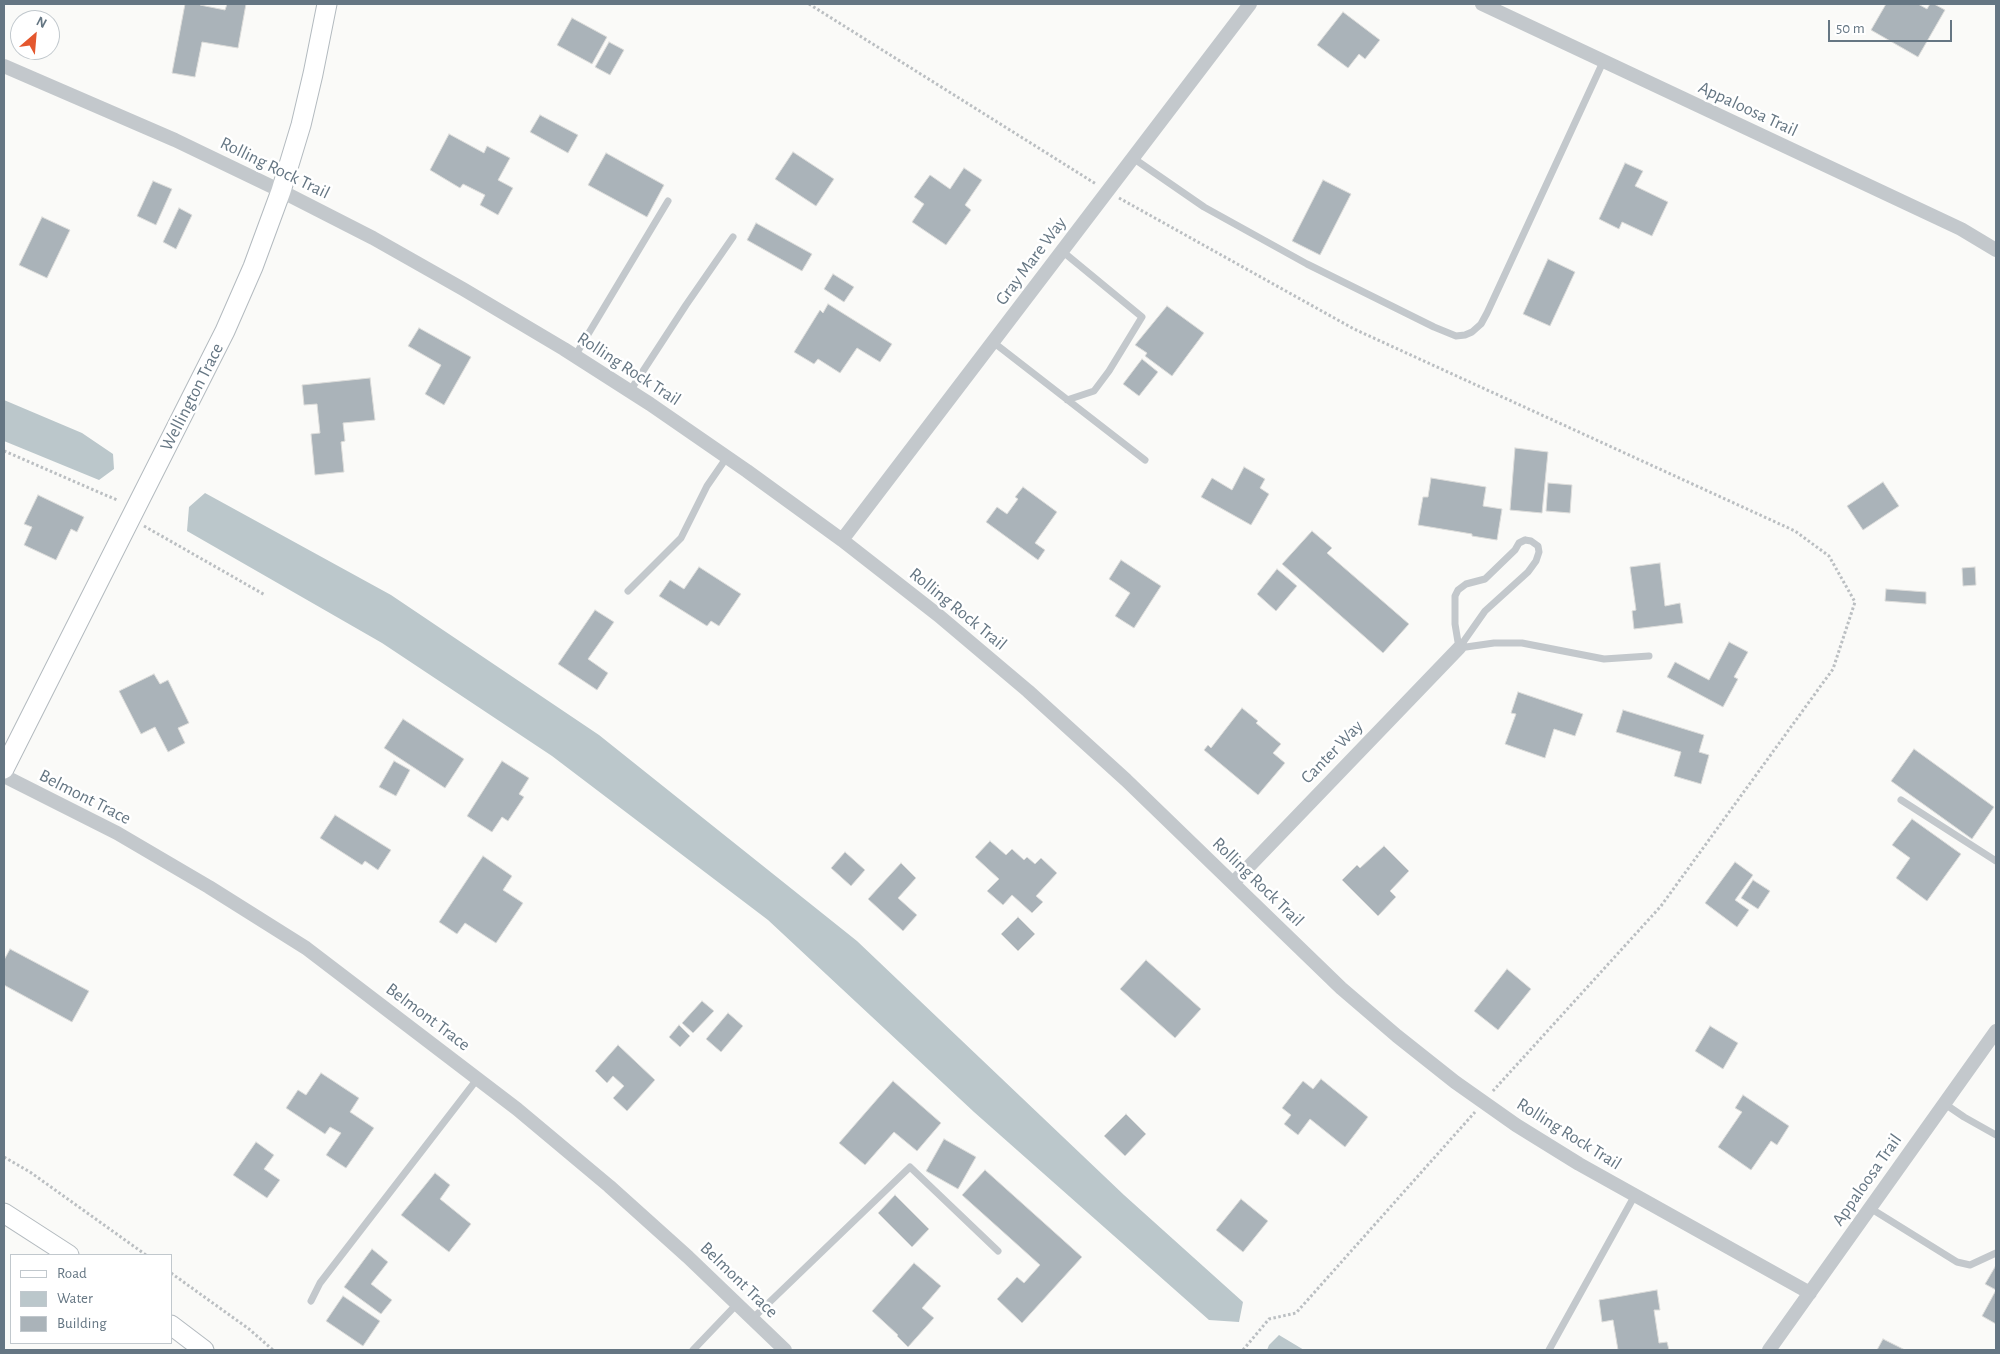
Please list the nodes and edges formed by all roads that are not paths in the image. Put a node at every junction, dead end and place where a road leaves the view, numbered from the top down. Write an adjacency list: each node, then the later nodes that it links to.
1 (327, 4): 7 (street, Wellington Trace)
2 (1250, 4): 6 (street, Gray Mare Way)
3 (1482, 4): 4 (street, Appaloosa Trail)
4 (1603, 62): 6 (lane); 10 (street, Appaloosa Trail)
5 (4, 66): 7 (street, Rolling Rock Trail)
6 (1133, 158): 11 (street, Gray Mare Way)
7 (281, 191): 13 (street, Rolling Rock Trail); 22 (street, Wellington Trace)
8 (668, 201): 13 (lane)
9 (733, 237): 14 (lane)
10 (1996, 250)
11 (1062, 252): 12 (street, Gray Mare Way); 15 (lane)
12 (992, 342): 15 (lane); 18 (street, Gray Mare Way)
13 (575, 356): 14 (street, Rolling Rock Trail)
14 (630, 392): 16 (street, Rolling Rock Trail)
15 (1068, 400): 17 (lane)
16 (727, 457): 18 (street, Rolling Rock Trail); 19 (lane)
17 (1144, 460)
18 (842, 540): 26 (street, Rolling Rock Trail)
19 (628, 591)
20 (1459, 648): 20 (lane); 21 (lane); 26 (street, Canter Way)
21 (1649, 656)
22 (4, 769)
23 (4, 776): 28 (street, Belmont Trace)
24 (1901, 800): 25 (lane)
25 (1996, 862)
26 (1233, 883): 31 (street, Rolling Rock Trail)
27 (1996, 1031): 29 (street, Appaloosa Trail)
28 (478, 1078): 38 (lane); 39 (street, Belmont Trace)
29 (1945, 1104): 30 (lane); 32 (street, Appaloosa Trail)
30 (1996, 1135)
31 (1634, 1195): 37 (street, Rolling Rock Trail); 45 (lane)
32 (1870, 1208): 35 (lane); 37 (street, Appaloosa Trail)
33 (4, 1213): 36 (street)
34 (998, 1251): 40 (lane)
35 (1996, 1253)
36 (67, 1254)
37 (1810, 1293): 46 (street, Appaloosa Trail)
38 (311, 1301)
39 (737, 1304): 40 (street, Belmont Trace); 43 (lane)
40 (752, 1319): 44 (street, Belmont Trace)
41 (172, 1326): 42 (street)
42 (204, 1350)
43 (693, 1350)
44 (785, 1350)
45 (1549, 1350)
46 (1769, 1350)

